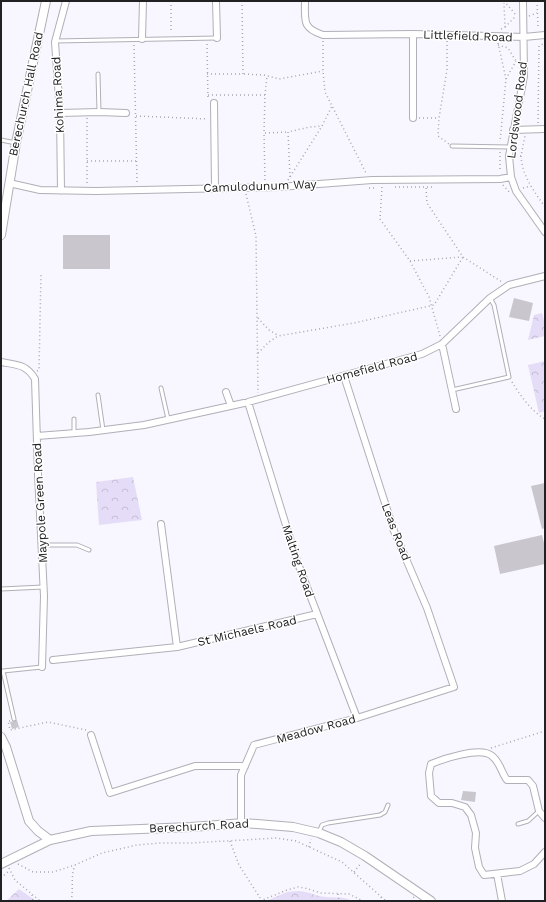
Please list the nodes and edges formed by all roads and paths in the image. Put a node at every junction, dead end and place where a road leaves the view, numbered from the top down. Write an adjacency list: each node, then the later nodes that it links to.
1 (46, 1): 53 (street, Berechurch Hall Road)
2 (66, 1): 23 (street, Kohima Road)
3 (143, 1): 21 (street)
4 (171, 1): 22 (path)
5 (216, 1): 19 (street)
6 (242, 1): 30 (path)
7 (305, 1): 15 (street, Littlefield Road)
8 (523, 1): 17 (street, Lordswood Road)
9 (537, 1): 13 (path)
10 (504, 2): 11 (path); 11 (path)
11 (504, 27): 12 (path)
12 (500, 30)
13 (543, 32): 17 (street, Littlefield Road)
14 (413, 34): 15 (street, Littlefield Road); 16 (street, Littlefield Road); 42 (street, Littlefield Road)
15 (323, 35): 27 (path)
16 (447, 35): 17 (street, Littlefield Road); 43 (path)
17 (524, 37): 48 (street, Lordswood Road)
18 (207, 38): 19 (lane); 22 (lane); 29 (path)
19 (216, 38)
20 (134, 39): 21 (lane); 23 (lane); 41 (path)
21 (142, 39): 22 (lane)
22 (171, 39)
23 (56, 41): 37 (street, Kohima Road)
24 (498, 42): 26 (path)
25 (545, 43): 46 (path)
26 (498, 45): 32 (path); 32 (path)
27 (323, 71): 31 (path); 36 (path)
28 (98, 74): 39 (lane)
29 (208, 74): 30 (path); 33 (path)
30 (244, 74): 31 (path)
31 (267, 76): 34 (path)
32 (506, 79): 55 (path)
33 (208, 95): 34 (path); 35 (path)
34 (265, 95): 49 (path)
35 (214, 103): 44 (street)
36 (332, 106): 45 (path); 64 (path)
37 (60, 112): 38 (street); 72 (street, Kohima Road)
38 (86, 112): 39 (street); 59 (path)
39 (99, 112): 40 (street)
40 (126, 113)
41 (136, 116): 44 (path); 60 (path)
42 (413, 118): 43 (path)
43 (439, 118): 54 (path)
44 (214, 119): 70 (street)
45 (322, 126): 50 (path); 62 (path)
46 (538, 129): 47 (street); 48 (street)
47 (545, 129)
48 (513, 130): 56 (street, Lordswood Road)
49 (264, 132): 50 (path); 68 (path)
50 (288, 132): 62 (path)
51 (525, 136): 58 (path)
52 (1, 140): 53 (lane)
53 (16, 143): 66 (street, Berechurch Hall Road)
54 (452, 146): 55 (lane)
55 (500, 146): 56 (lane); 63 (path)
56 (511, 147): 57 (street, Lordswood Road)
57 (509, 156): 58 (path); 61 (street, Lordswood Road)
58 (521, 156): 75 (path)
59 (87, 161): 60 (path); 73 (path)
60 (136, 161): 71 (path)
61 (511, 176): 63 (street, Camulodunum Way); 76 (street, Lordswood Road)
62 (290, 177): 67 (path)
63 (500, 179): 65 (street, Camulodunum Way)
64 (372, 180): 65 (street, Camulodunum Way); 67 (street, Camulodunum Way)
65 (425, 180): 78 (path)
66 (9, 183): 72 (street, Camulodunum Way); 77 (street, Berechurch Hall Road)
67 (285, 186): 68 (street, Camulodunum Way)
68 (265, 187): 70 (street, Camulodunum Way)
69 (382, 187): 79 (path)
70 (215, 188): 71 (street, Camulodunum Way)
71 (137, 190): 73 (street, Camulodunum Way)
72 (61, 191): 73 (street, Camulodunum Way)
73 (87, 191)
74 (246, 192): 85 (path)
75 (545, 207)
76 (545, 232)
77 (1, 235)
78 (463, 257): 79 (path); 82 (path); 84 (path)
79 (410, 261): 84 (path)
80 (41, 274): 90 (path)
81 (545, 276): 82 (street, Homefield Road)
82 (506, 287): 83 (street, Homefield Road)
83 (490, 298): 87 (street, Homefield Road); 92 (lane)
84 (431, 306): 86 (path); 87 (path)
85 (257, 317): 86 (path); 88 (path)
86 (279, 336): 88 (path)
87 (442, 344): 91 (street, Homefield Road); 94 (street)
88 (258, 353): 97 (path)
89 (1, 362): 90 (street)
90 (32, 375): 106 (street, Maypole Green Road)
91 (344, 376): 97 (street, Homefield Road); 116 (street, Leas Road)
92 (509, 377): 94 (lane); 103 (path)
93 (161, 388): 102 (lane)
94 (452, 390): 100 (street)
95 (226, 392): 99 (street)
96 (98, 395): 104 (lane)
97 (259, 399): 98 (street, Homefield Road)
98 (246, 402): 99 (street, Homefield Road); 112 (street, Malting Road)
99 (231, 406): 102 (street, Homefield Road)
100 (456, 409)
101 (74, 419): 105 (lane)
102 (168, 419): 104 (street, Homefield Road)
103 (545, 419)
104 (103, 430): 105 (street, Homefield Road)
105 (74, 433): 106 (street, Homefield Road)
106 (37, 436): 108 (street, Maypole Green Road)
107 (161, 524): 113 (street)
108 (42, 545): 109 (lane); 110 (street, Maypole Green Road)
109 (89, 550)
110 (43, 587): 111 (lane); 115 (street, Maypole Green Road)
111 (1, 589)
112 (317, 614): 113 (street, St Michaels Road); 117 (street, Malting Road)
113 (177, 647): 114 (street, St Michaels Road)
114 (53, 660)
115 (42, 667): 118 (lane)
116 (454, 687): 117 (street, Meadow Road)
117 (357, 718): 123 (street, Meadow Road)
118 (14, 719): 120 (path)
119 (545, 731): 122 (path)
120 (90, 735): 123 (street)
121 (1, 737): 130 (street)
122 (477, 752): 125 (street); 138 (street)
123 (245, 766): 127 (street, Meadow Road)
124 (388, 805): 129 (lane)
125 (539, 811): 126 (street); 128 (lane)
126 (545, 818)
127 (240, 823): 129 (street, Berechurch Road); 130 (street, Berechurch Road)
128 (518, 824)
129 (319, 833): 133 (street, Berechurch Road)
130 (50, 840): 134 (street, Berechurch Road)
131 (230, 841): 135 (path); 137 (path); 146 (path)
132 (545, 852): 138 (street)
133 (366, 857): 137 (path); 151 (street, Berechurch Road)
134 (4, 862): 135 (path); 136 (path)
135 (74, 865): 145 (path)
136 (10, 870): 139 (path); 140 (path)
137 (354, 872): 142 (path)
138 (497, 874): 152 (street)
139 (1, 878)
140 (32, 894): 143 (path); 144 (path)
141 (338, 894): 146 (path); 147 (path); 148 (path)
142 (381, 897): 149 (path); 150 (path)
143 (33, 901)
144 (40, 901)
145 (71, 901)
146 (261, 901)
147 (339, 901)
148 (363, 901)
149 (382, 901)
150 (386, 901)
151 (431, 901)
152 (502, 901)

